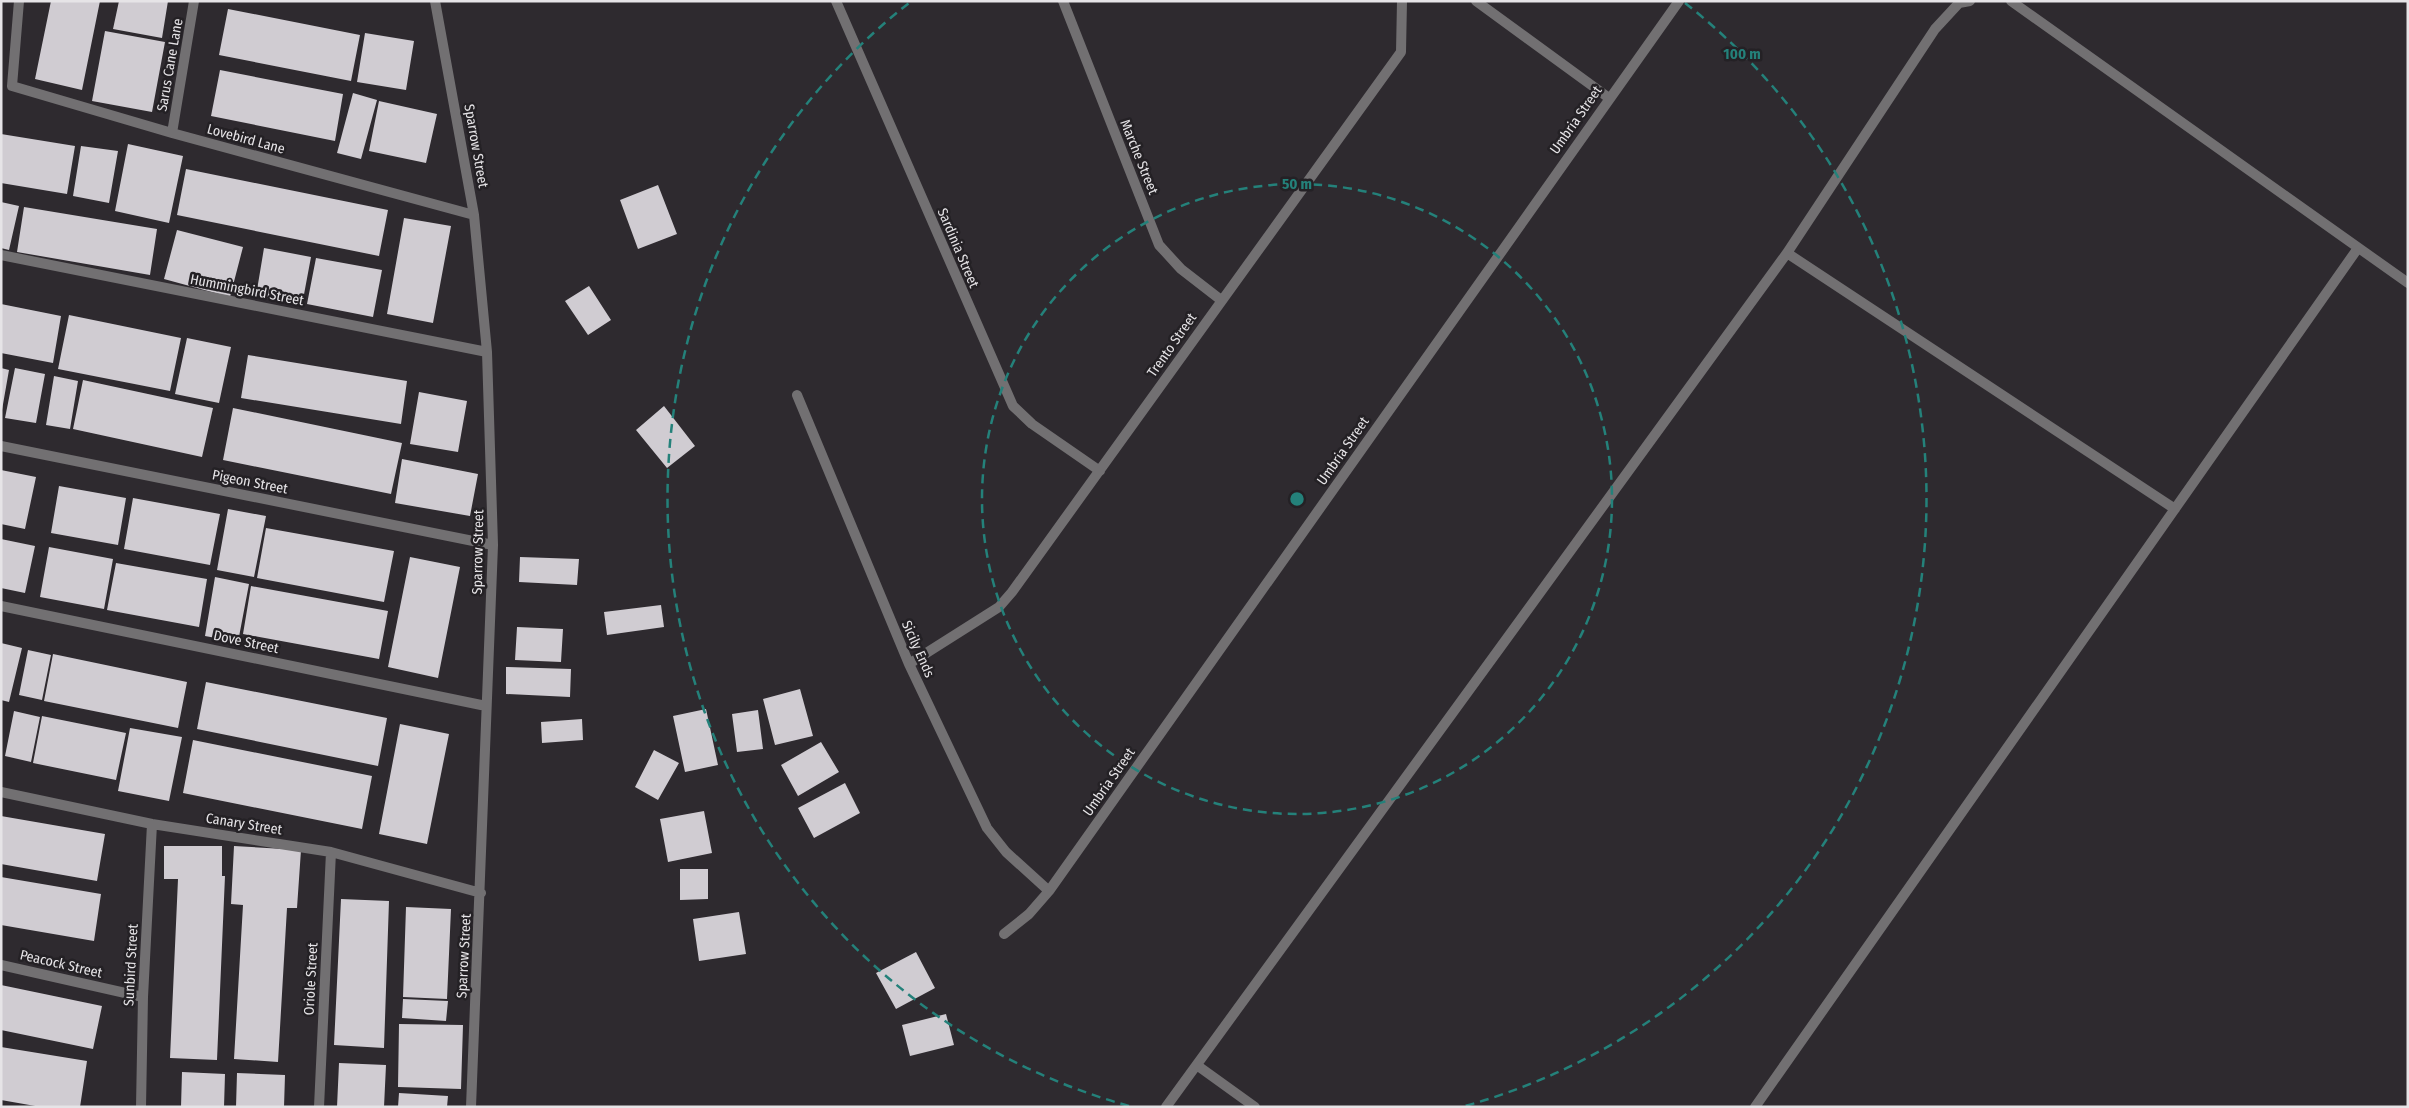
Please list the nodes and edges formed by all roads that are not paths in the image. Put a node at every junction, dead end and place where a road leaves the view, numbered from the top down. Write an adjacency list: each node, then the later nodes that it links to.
1 (19, 1): 12 (street, Lovebird Lane)
2 (194, 1): 12 (street, Sarus Cane Lane)
3 (435, 1): 13 (street, Sparrow Street)
4 (836, 1): 22 (street, Sardinia Street)
5 (1063, 1): 18 (street, Marche Street)
6 (1402, 1): 18 (street, Trento Street)
7 (1476, 1): 11 (street)
8 (1679, 1): 11 (street, Umbria Street)
9 (1970, 1): 15 (street)
10 (2011, 1): 14 (street)
11 (1609, 98): 31 (street, Umbria Street)
12 (172, 133): 13 (street, Lovebird Lane)
13 (474, 215): 19 (street, Sparrow Street)
14 (2358, 248): 17 (street); 23 (street)
15 (1787, 252): 23 (street); 36 (street)
16 (1, 255): 19 (street, Hummingbird Street)
17 (2408, 283)
18 (1221, 300): 22 (street, Trento Street)
19 (487, 352): 24 (street, Sparrow Street)
20 (797, 396): 26 (street, Sicily Ends)
21 (1, 446): 24 (street, Pigeon Street)
22 (1100, 471): 26 (street, Trento Street)
23 (2175, 508): 42 (street)
24 (493, 545): 27 (street, Sparrow Street)
25 (1, 606): 27 (street, Dove Street)
26 (908, 664): 31 (street, Sicily Ends)
27 (486, 706): 32 (street, Sparrow Street)
28 (1, 792): 29 (street, Canary Street)
29 (152, 824): 30 (street, Canary Street); 35 (street, Sunbird Street)
30 (330, 852): 32 (street, Canary Street); 38 (street, Oriole Street)
31 (1049, 891): 33 (street, Umbria Street)
32 (481, 893): 39 (street, Sparrow Street)
33 (1004, 934)
34 (1, 965): 35 (street, Peacock Street)
35 (143, 997): 37 (street, Sunbird Street)
36 (1198, 1066): 40 (street); 41 (street)
37 (141, 1107)
38 (319, 1107)
39 (471, 1107)
40 (1166, 1107)
41 (1255, 1107)
42 (1755, 1107)

